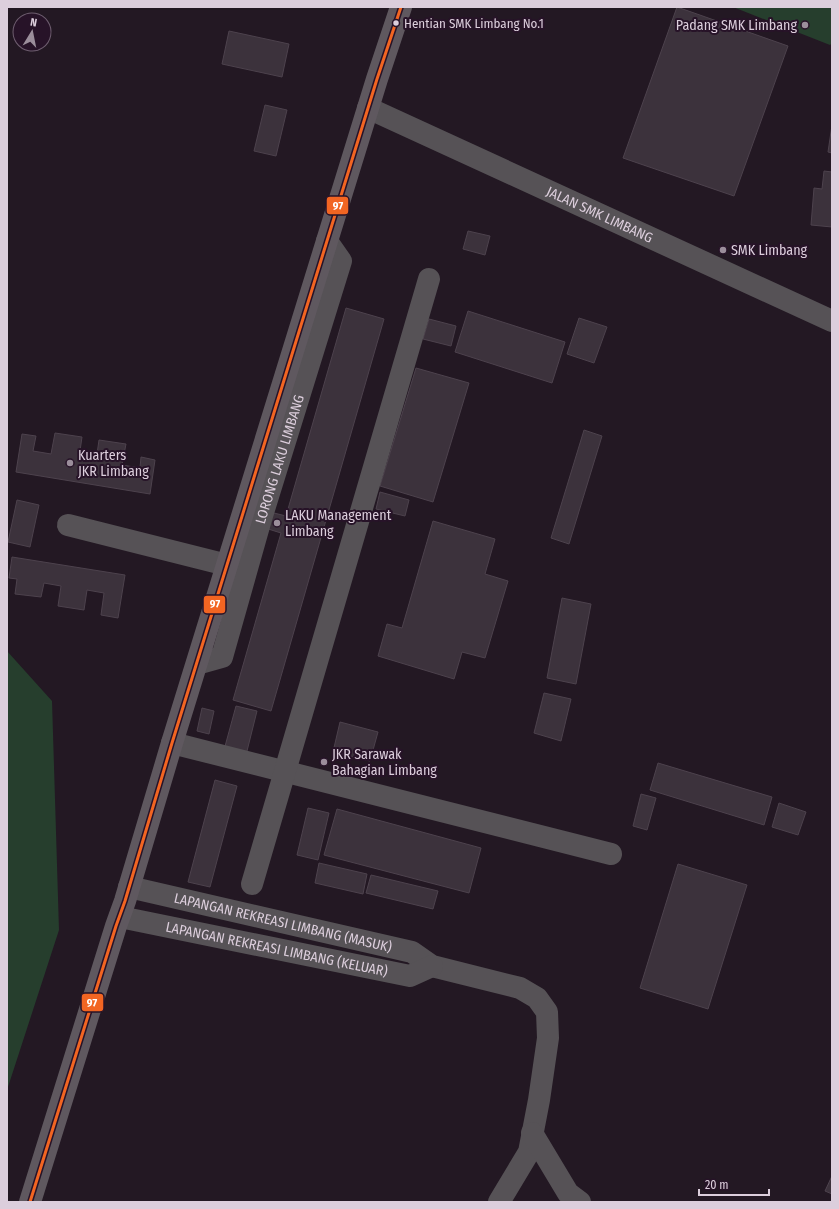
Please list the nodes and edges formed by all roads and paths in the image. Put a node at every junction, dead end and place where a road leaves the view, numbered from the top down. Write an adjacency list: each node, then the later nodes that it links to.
1 (402, 7): 2 (highway)
2 (368, 108): 3 (highway); 5 (street, JALAN SMK LIMBANG)
3 (327, 241): 7 (highway); 8 (street, LORONG LAKU LIMBANG)
4 (429, 278): 10 (street)
5 (832, 321)
6 (68, 525): 7 (street)
7 (227, 565): 8 (highway)
8 (196, 664): 9 (highway)
9 (172, 743): 10 (street); 13 (highway)
10 (285, 772): 11 (street); 12 (street)
11 (611, 854)
12 (252, 884)
13 (129, 887): 14 (highway); 15 (street, LAPANGAN REKREASI LIMBANG (MASUK))
14 (120, 917): 15 (street, LAPANGAN REKREASI LIMBANG (KELUAR)); 17 (highway)
15 (432, 966): 16 (street)
16 (532, 1133): 18 (street); 19 (street)
17 (30, 1202)
18 (499, 1202)
19 (580, 1202)

